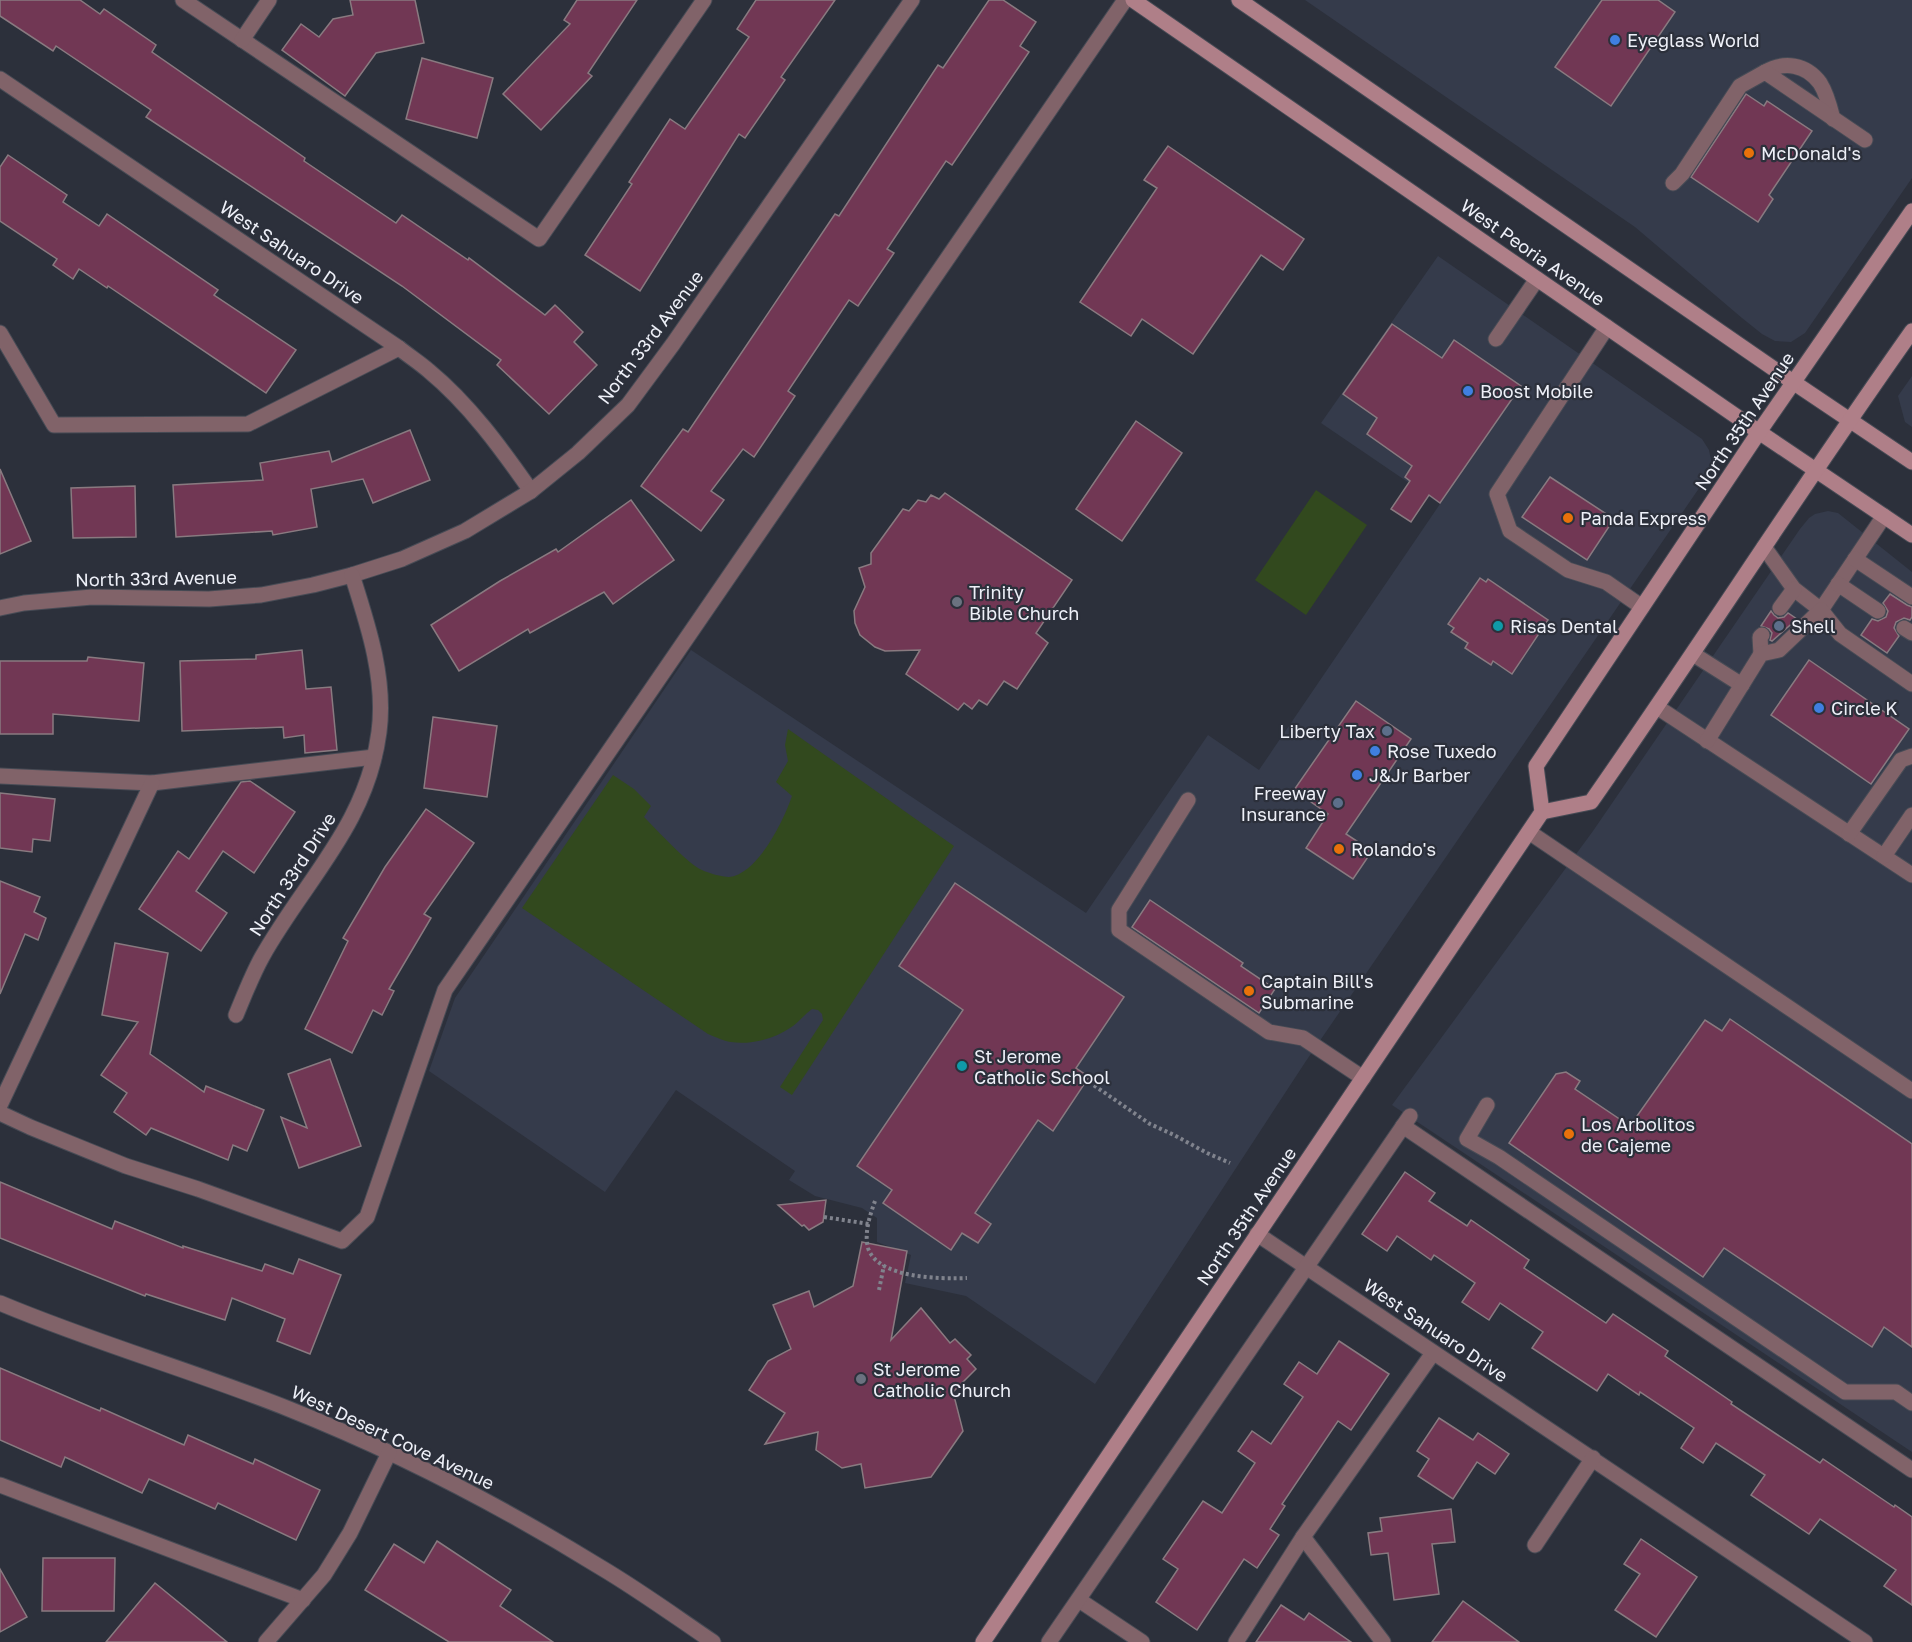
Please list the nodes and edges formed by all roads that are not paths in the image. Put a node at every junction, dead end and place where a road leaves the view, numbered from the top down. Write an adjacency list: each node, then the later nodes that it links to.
1 (183, 0): 8 (street)
2 (270, 0): 8 (street)
3 (704, 0): 8 (street)
4 (912, 0): 26 (street, North 33rd Avenue)
5 (1125, 0): 63 (street)
6 (1133, 0): 15 (main road, West Peoria Avenue)
7 (1239, 0): 21 (main road)
8 (242, 40)
9 (1765, 72): 11 (street); 11 (street); 13 (street)
10 (0, 79): 20 (street, West Sahuaro Drive)
11 (1833, 119): 12 (street)
12 (1865, 140)
13 (1673, 183)
14 (1912, 211): 21 (main road, North 35th Avenue)
15 (1537, 279): 16 (main road, West Peoria Avenue); 19 (street)
16 (1607, 327): 23 (main road, West Peoria Avenue); 35 (street)
17 (1912, 331): 22 (main road)
18 (0, 333): 20 (street)
19 (1496, 339)
20 (399, 348): 26 (street, West Sahuaro Drive)
21 (1793, 382): 22 (main road); 23 (main road, North 35th Avenue)
22 (1849, 420): 24 (main road); 25 (main road)
23 (1759, 432): 25 (main road, West Peoria Avenue); 35 (main road, North 35th Avenue)
24 (1912, 462)
25 (1815, 470): 27 (main road, West Peoria Avenue); 29 (main road)
26 (531, 491): 31 (street, North 33rd Avenue)
27 (1884, 516): 28 (main road, West Peoria Avenue); 30 (street)
28 (1912, 535)
29 (1764, 547): 33 (street); 41 (main road)
30 (1855, 559): 32 (street); 34 (street)
31 (352, 575): 36 (street, North 33rd Avenue); 48 (street, North 33rd Drive)
32 (1838, 584): 38 (street); 39 (street)
33 (1794, 589): 37 (street); 38 (street)
34 (1912, 597)
35 (1642, 607): 52 (main road, North 35th Avenue)
36 (0, 608)
37 (1780, 608)
38 (1821, 610): 42 (street); 43 (street)
39 (1878, 610)
40 (1762, 635): 42 (street)
41 (1693, 654): 44 (street); 45 (main road)
42 (1761, 654): 44 (street)
43 (1912, 684)
44 (1743, 685): 46 (street)
45 (1657, 707): 46 (street); 52 (main road)
46 (1707, 741): 55 (street)
47 (1912, 756): 55 (street)
48 (374, 757): 50 (street); 58 (street, North 33rd Drive)
49 (0, 776): 50 (street)
50 (152, 783): 62 (street)
51 (1188, 800): 59 (street)
52 (1542, 812): 54 (main road, North 35th Avenue)
53 (1912, 815): 56 (street)
54 (1529, 832): 59 (main road, North 35th Avenue); 60 (street)
55 (1849, 834): 56 (street)
56 (1884, 856): 57 (street)
57 (1912, 875)
58 (236, 1015)
59 (1363, 1078): 64 (main road, North 35th Avenue)
60 (1912, 1091)
61 (1487, 1105): 68 (street)
62 (0, 1106)
63 (0, 1113)
64 (1257, 1234): 65 (street, West Sahuaro Drive); 79 (main road, North 35th Avenue)
65 (1307, 1266): 67 (street, West Sahuaro Drive); 71 (street); 76 (street)
66 (0, 1303): 69 (street, West Desert Cove Avenue)
67 (1432, 1353): 70 (street, West Sahuaro Drive); 73 (street)
68 (1912, 1403)
69 (389, 1453): 75 (street); 78 (street, West Desert Cove Avenue)
70 (1593, 1458): 74 (street); 84 (street, West Sahuaro Drive)
71 (1912, 1470)
72 (0, 1485): 75 (street)
73 (1303, 1537): 82 (street); 83 (street)
74 (1535, 1545)
75 (303, 1600): 77 (street)
76 (1079, 1600): 80 (street); 81 (street)
77 (266, 1642)
78 (713, 1642)
79 (983, 1642)
80 (1049, 1642)
81 (1142, 1642)
82 (1236, 1642)
83 (1383, 1642)
84 (1865, 1642)

